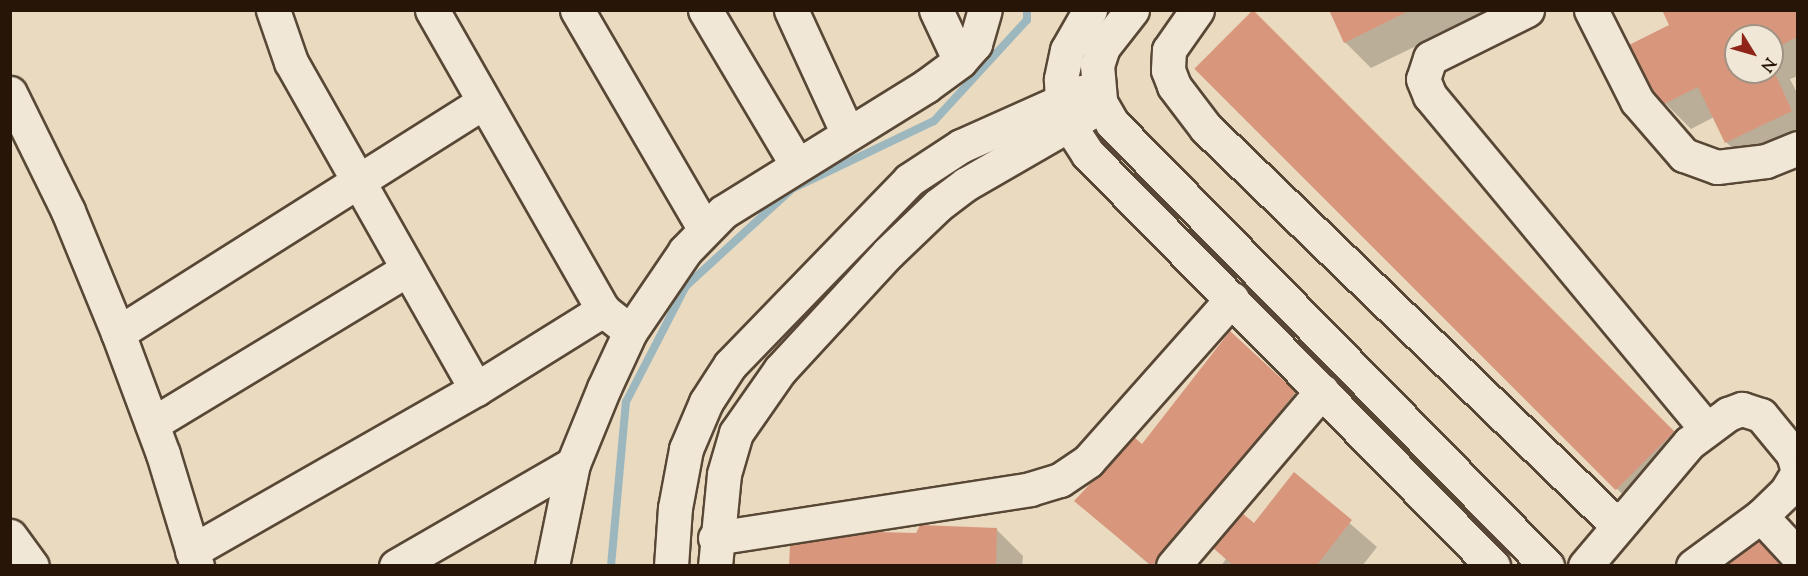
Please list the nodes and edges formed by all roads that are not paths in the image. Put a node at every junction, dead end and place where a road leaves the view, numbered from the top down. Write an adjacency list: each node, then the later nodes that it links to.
1 (273, 10): 21 (street)
2 (432, 10): 16 (street)
3 (577, 10): 22 (street)
4 (705, 10): 20 (street)
5 (790, 10): 18 (street)
6 (936, 10): 13 (street)
7 (985, 10): 13 (street)
8 (1090, 10): 17 (street)
9 (1132, 10): 15 (street)
10 (1197, 10): 35 (street)
11 (1527, 10): 31 (street)
12 (1591, 10): 19 (street)
13 (960, 61): 18 (street)
14 (10, 93): 27 (street)
15 (1099, 96): 17 (street); 46 (street)
16 (482, 103): 21 (street); 25 (street)
17 (1066, 114): 24 (street); 37 (street); 43 (street)
18 (848, 134): 20 (street)
19 (1797, 148)
20 (797, 165): 22 (street)
21 (358, 179): 23 (street); 27 (street)
22 (704, 228): 26 (street)
23 (408, 269): 28 (street); 30 (street)
24 (1232, 299): 29 (street); 37 (street)
25 (603, 310): 26 (street); 28 (street)
26 (630, 332): 32 (street)
27 (118, 333): 30 (street)
28 (476, 389): 39 (street)
29 (1322, 391): 44 (street); 45 (street)
30 (152, 424): 39 (street)
31 (1706, 429): 33 (street); 35 (street)
32 (573, 464): 41 (street); 42 (street)
33 (1797, 472): 34 (street)
34 (1761, 516): 38 (street); 48 (street)
35 (1616, 524): 47 (street)
36 (10, 536): 40 (street)
37 (715, 551)
38 (1797, 556)
39 (194, 558)
40 (32, 566)
41 (396, 566)
42 (552, 566)
43 (671, 566)
44 (1173, 566)
45 (1493, 566)
46 (1547, 566)
47 (1585, 566)
48 (1693, 566)

